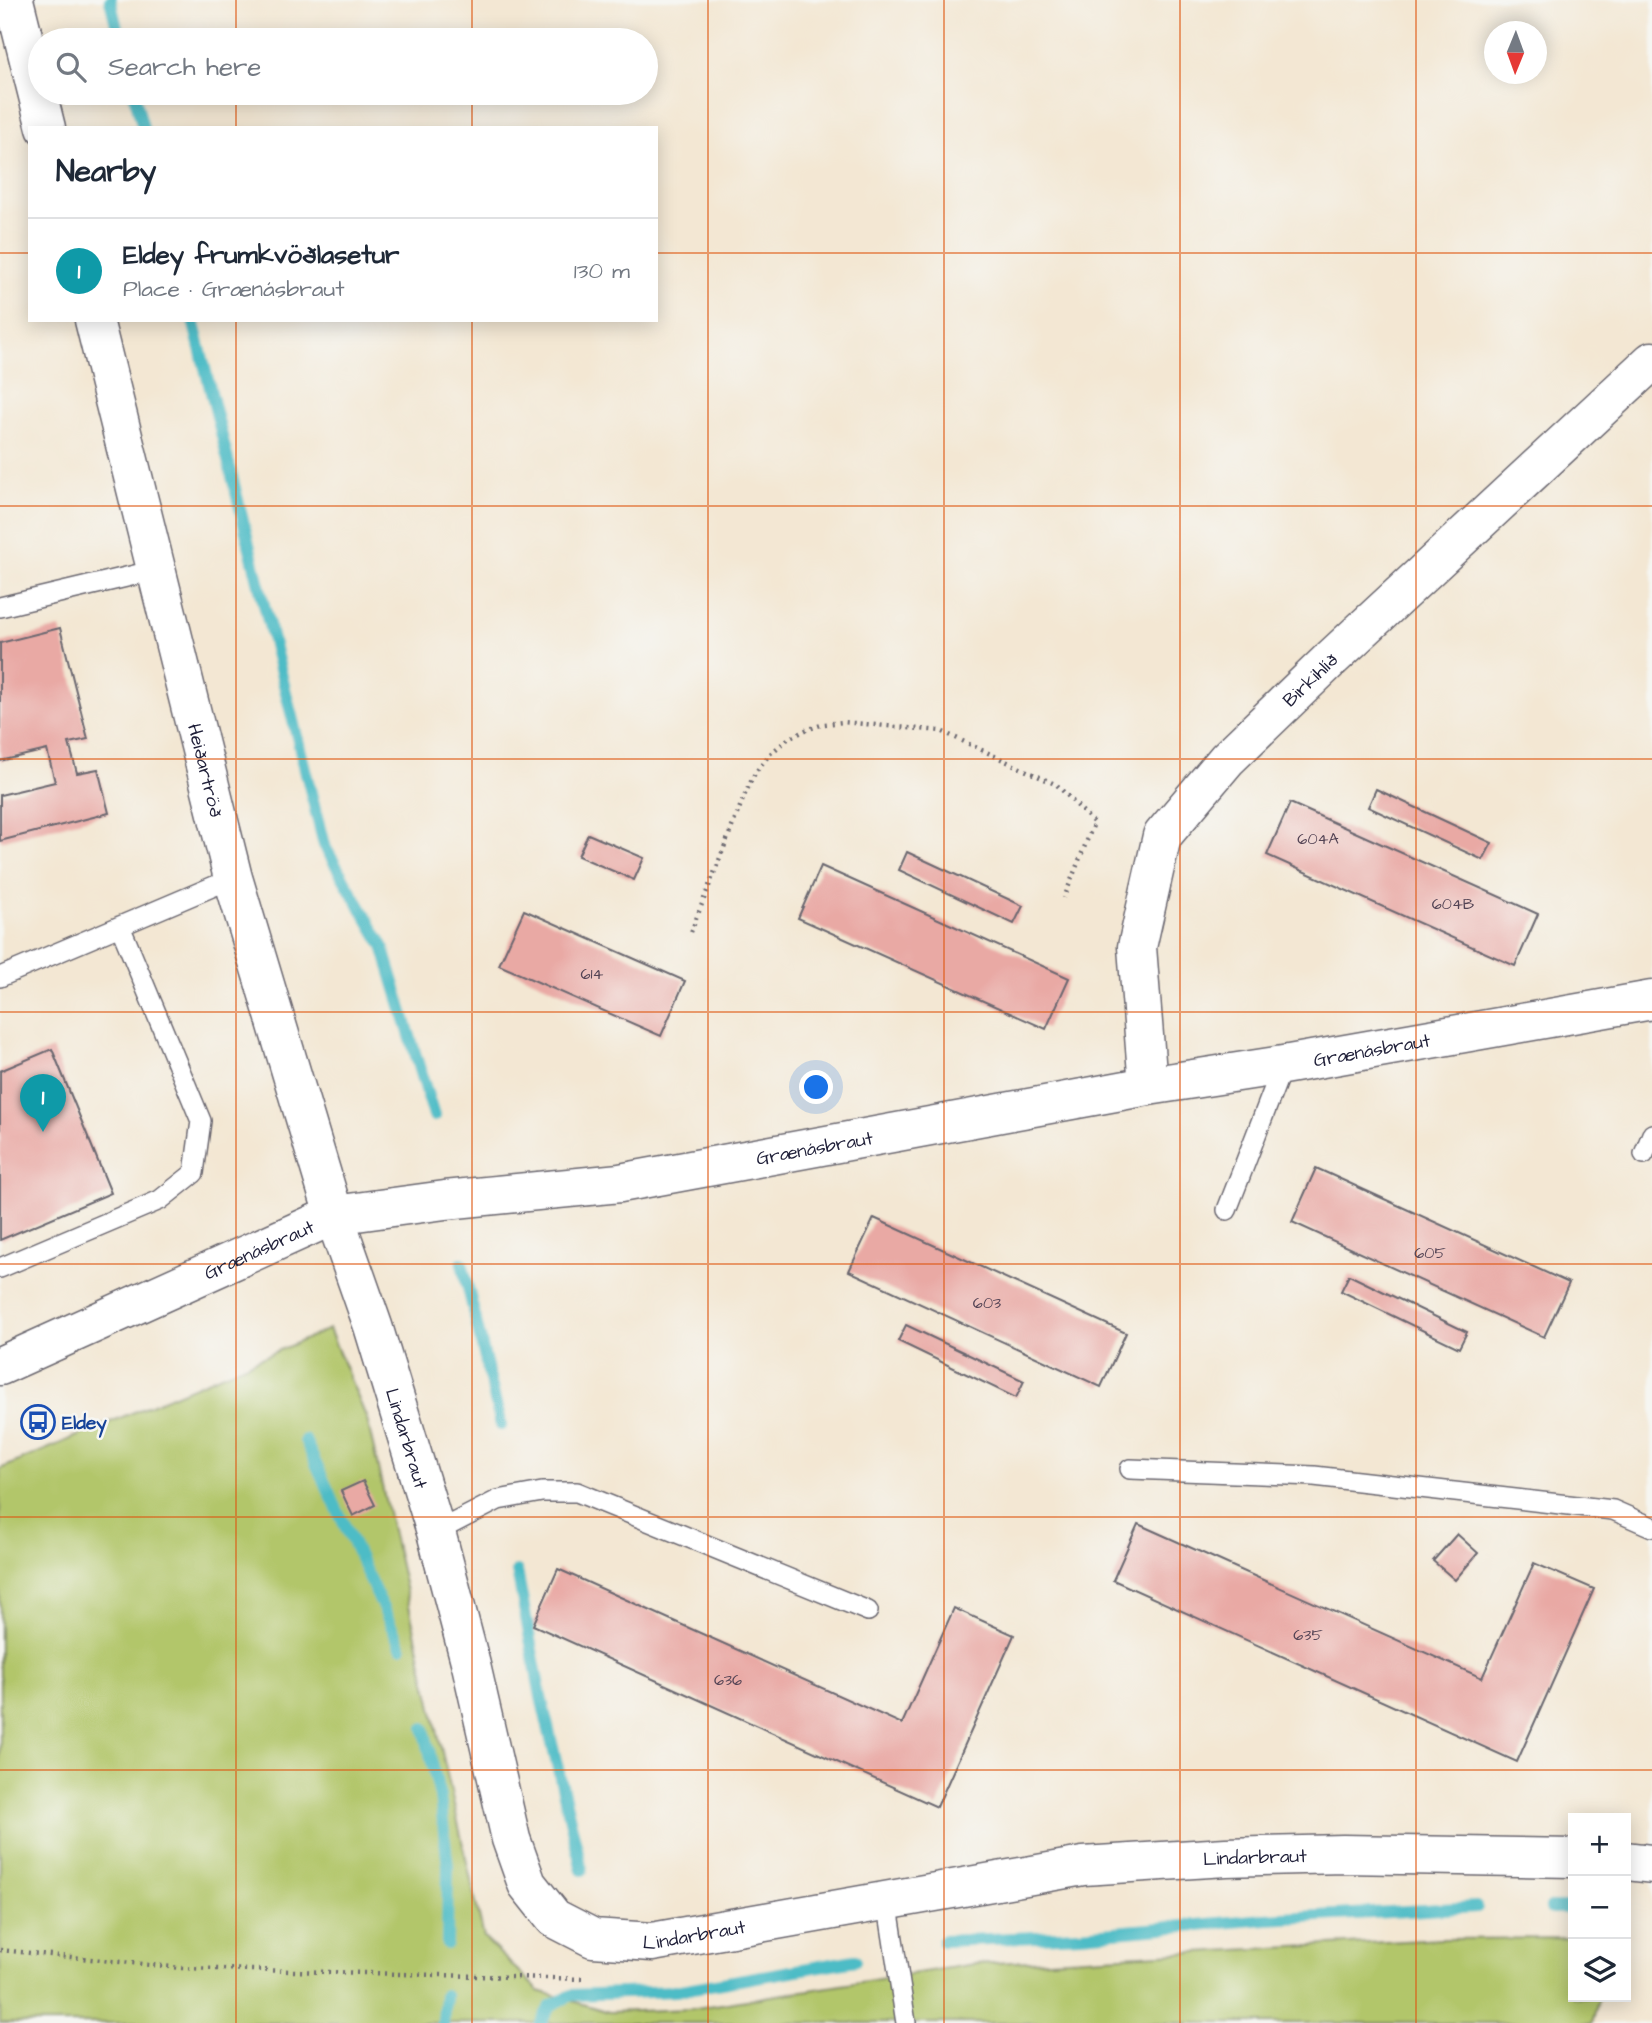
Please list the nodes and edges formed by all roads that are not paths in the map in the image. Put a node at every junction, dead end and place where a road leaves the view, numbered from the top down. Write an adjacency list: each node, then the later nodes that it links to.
1 (14, 0): 2 (street)
2 (28, 56)
3 (40, 105): 4 (street)
4 (46, 126)
5 (94, 322): 7 (street, Heiðartröð)
6 (1652, 361): 14 (street, Birkihlíð)
7 (156, 570): 8 (lane); 9 (street, Heiðartröð)
8 (0, 607)
9 (233, 878): 10 (lane); 18 (street, Heiðartröð)
10 (120, 926): 11 (lane); 19 (lane)
11 (0, 977)
12 (1652, 1000): 13 (street, Grænásbraut)
13 (1283, 1065): 14 (street, Grænásbraut); 17 (lane)
14 (1148, 1086): 18 (street, Grænásbraut)
15 (1652, 1134): 16 (lane)
16 (1644, 1154)
17 (1227, 1209)
18 (334, 1215): 20 (street, Grænásbraut); 23 (street, Lindarbraut)
19 (0, 1268)
20 (0, 1366)
21 (1130, 1469): 22 (lane)
22 (1652, 1527)
23 (436, 1532): 24 (lane); 28 (street, Lindarbraut)
24 (868, 1611)
25 (1568, 1858): 28 (street, Lindarbraut)
26 (1631, 1862): 27 (street)
27 (1652, 1864)
28 (887, 1900): 29 (lane)
29 (906, 2023)

